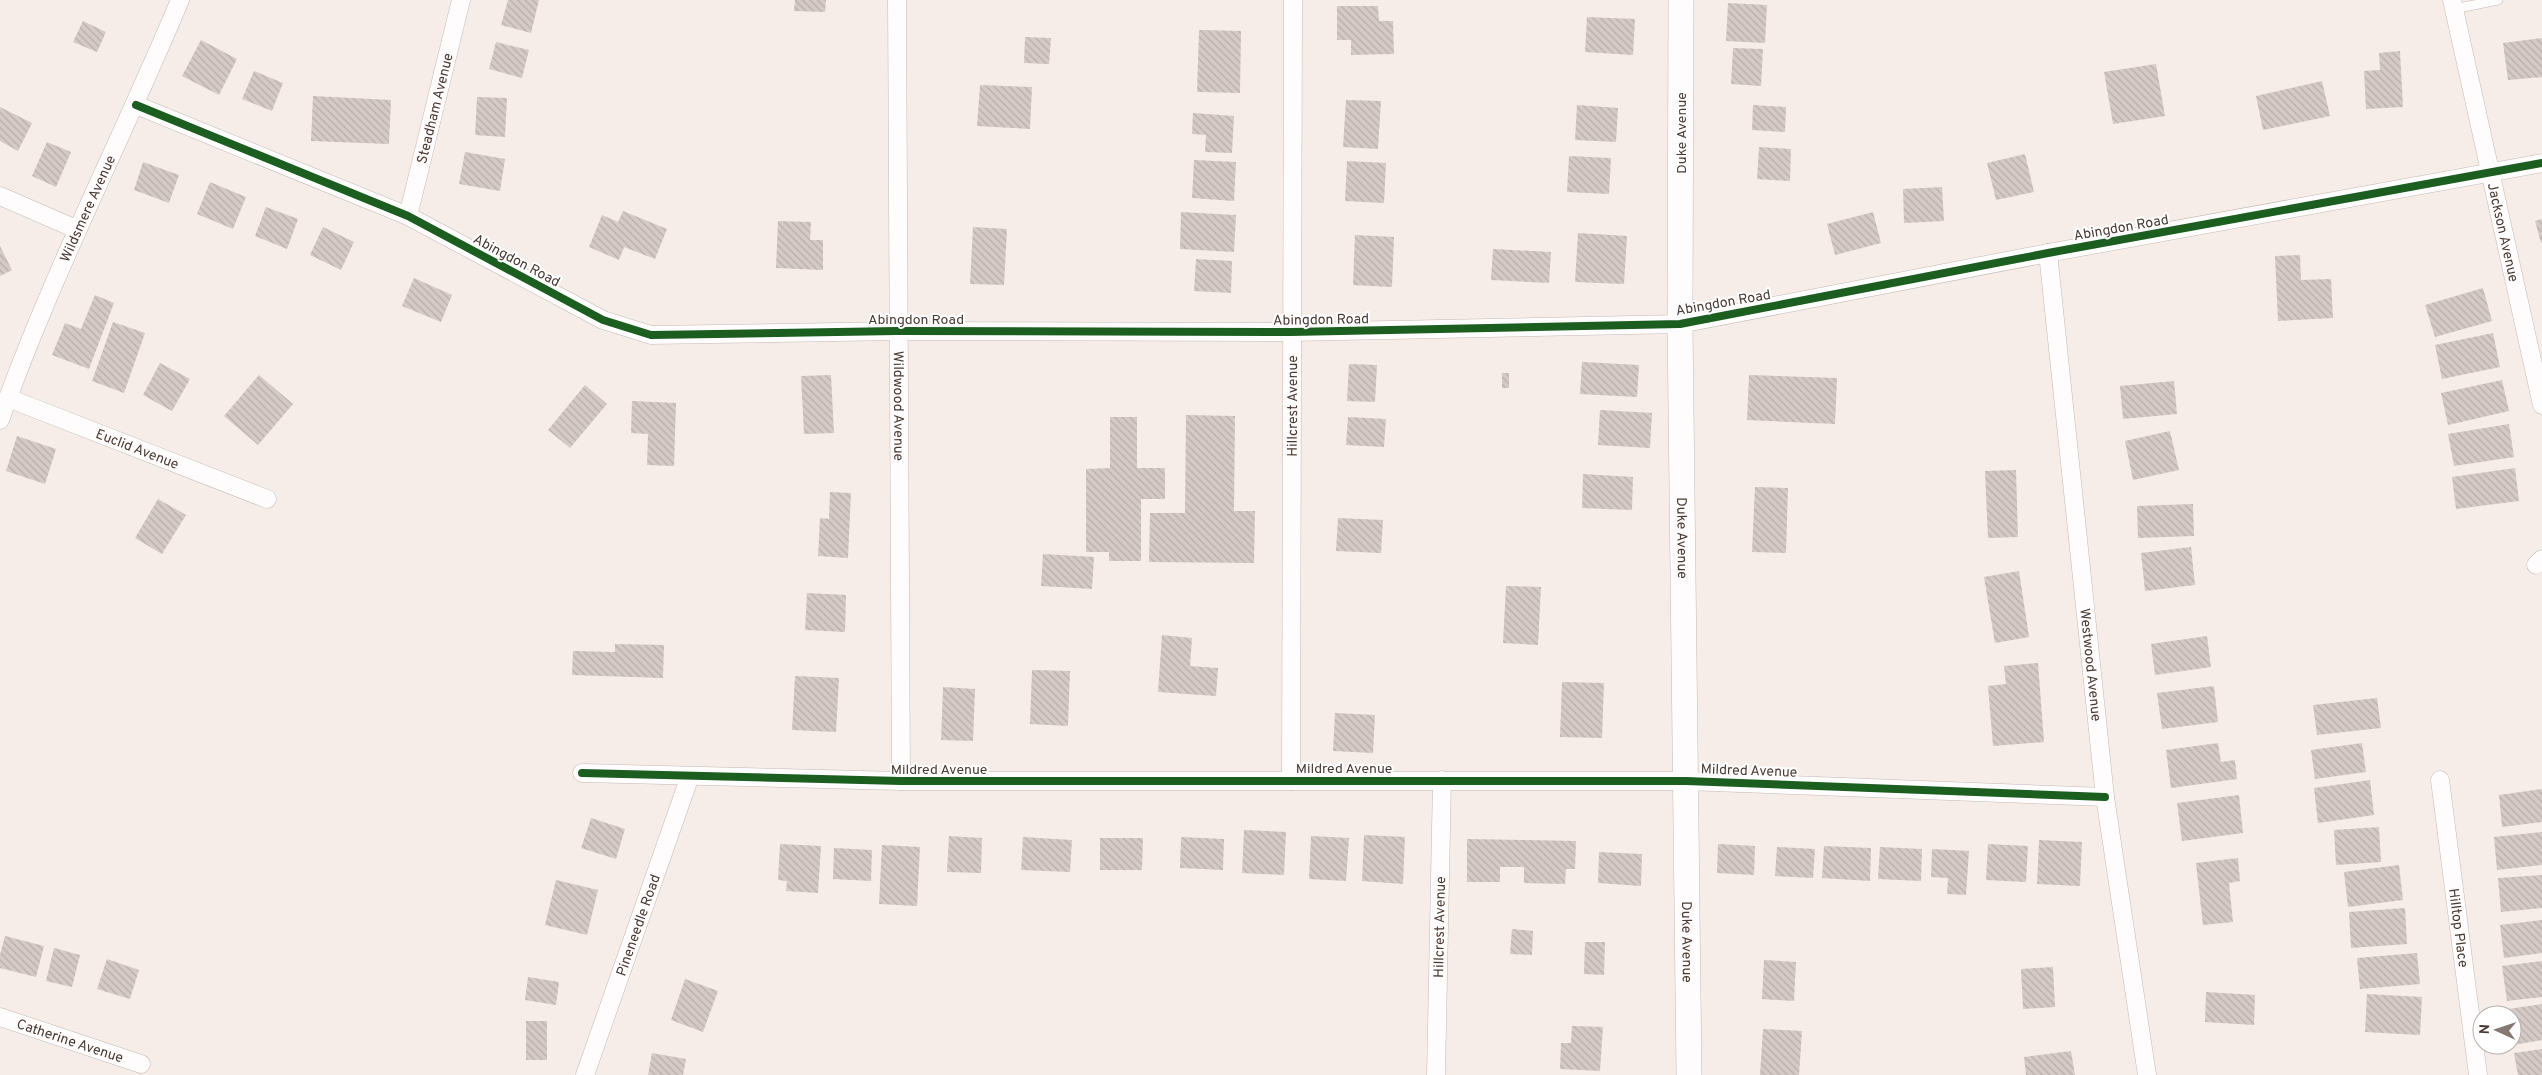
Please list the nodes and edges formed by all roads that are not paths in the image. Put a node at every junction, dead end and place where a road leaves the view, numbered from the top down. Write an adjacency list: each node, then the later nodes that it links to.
1 (180, 0): 8 (street, Wildsmere Avenue)
2 (461, 0): 12 (street, Steadham Avenue)
3 (897, 0): 16 (street, Wildwood Avenue)
4 (1294, 0): 17 (street, Hillcrest Avenue)
5 (1681, 0): 15 (street, Duke Avenue)
6 (2498, 0): 7 (lane)
7 (2453, 5): 10 (street, Jackson Avenue)
8 (136, 105): 12 (street, Abingdon Road); 13 (street, Wildsmere Avenue)
9 (2542, 163): 10 (street, Abingdon Road)
10 (2491, 172): 14 (street, Abingdon Road); 19 (street, Jackson Avenue)
11 (0, 196): 13 (street)
12 (408, 216): 16 (street, Abingdon Road)
13 (76, 229): 18 (street, Wildsmere Avenue)
14 (2048, 253): 15 (street, Abingdon Road); 29 (street, Westwood Avenue)
15 (1680, 324): 17 (street, Abingdon Road); 25 (street, Duke Avenue)
16 (897, 331): 17 (street, Abingdon Road); 27 (street, Wildwood Avenue)
17 (1291, 332): 28 (street, Hillcrest Avenue)
18 (8, 398): 20 (street, Wildsmere Avenue); 21 (street, Euclid Avenue)
19 (2542, 405)
20 (0, 420)
21 (267, 499)
22 (582, 773): 23 (street, Mildred Avenue)
23 (690, 776): 27 (street, Mildred Avenue); 32 (street, Pineneedle Road)
24 (1442, 780): 25 (street, Mildred Avenue); 28 (street, Mildred Avenue); 33 (street, Hillcrest Avenue)
25 (1686, 780): 29 (street, Mildred Avenue); 34 (street, Duke Avenue)
26 (2440, 780): 36 (street, Hilltop Place)
27 (901, 781): 28 (street, Mildred Avenue)
28 (1291, 781)
29 (2105, 797): 35 (street, Westwood Avenue)
30 (0, 1017): 31 (street, Catherine Avenue)
31 (141, 1064)
32 (586, 1075)
33 (1436, 1075)
34 (1689, 1075)
35 (2147, 1075)
36 (2478, 1075)

